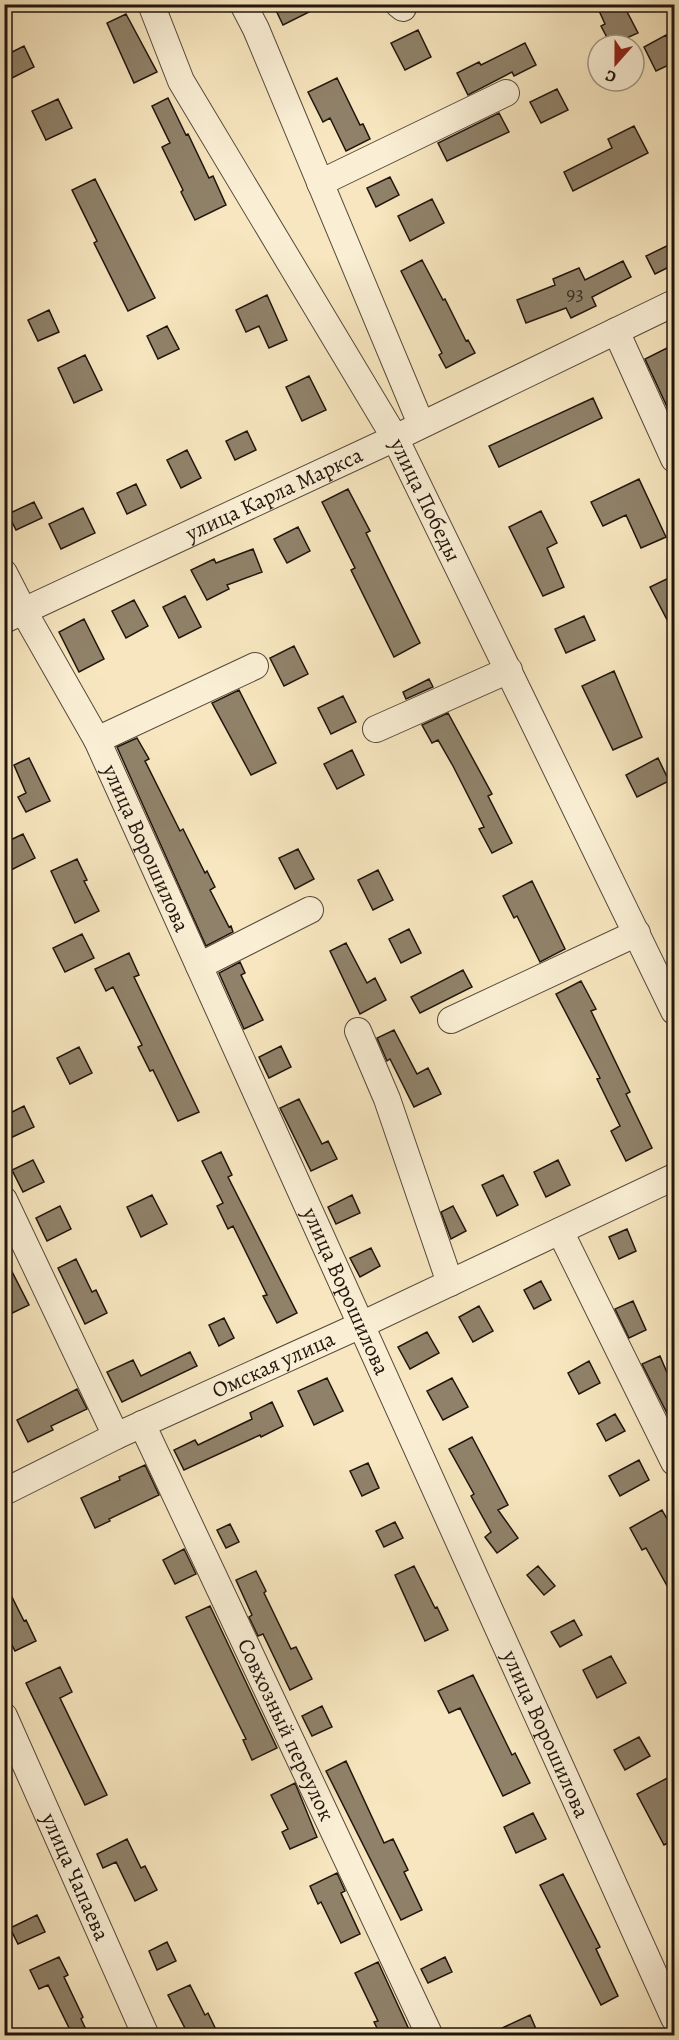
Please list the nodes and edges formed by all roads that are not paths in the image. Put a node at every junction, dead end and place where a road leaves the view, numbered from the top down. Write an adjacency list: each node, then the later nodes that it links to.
1 (151, 4): 8 (street, улица Победы)
2 (243, 4): 4 (street)
3 (506, 93): 4 (street)
4 (320, 183): 7 (street)
5 (675, 303): 6 (street, улица Карла Маркса)
6 (616, 331): 7 (street, улица Карла Маркса); 9 (street)
7 (421, 424): 8 (street, улица Карла Маркса)
8 (395, 438): 11 (street, улица Карла Маркса); 13 (street, улица Победы)
9 (675, 459)
10 (4, 573): 11 (street, улица Ворошилова)
11 (14, 615): 15 (street, улица Ворошилова)
12 (255, 666): 15 (street)
13 (508, 670): 14 (street); 17 (street, улица Победы)
14 (376, 729)
15 (97, 740): 18 (street, улица Ворошилова)
16 (310, 910): 18 (street)
17 (636, 933): 19 (street, улица Победы); 20 (street)
18 (199, 966): 26 (street, улица Ворошилова)
19 (675, 1011)
20 (451, 1020)
21 (358, 1030): 25 (street)
22 (675, 1177): 24 (street, Омская улица)
23 (4, 1200): 28 (street)
24 (560, 1231): 25 (street, Омская улица); 29 (street)
25 (450, 1283): 26 (street, Омская улица)
26 (361, 1325): 27 (street, Омская улица); 32 (street, улица Ворошилова)
27 (142, 1424): 28 (street, Омская улица); 34 (street, Совхозный переулок)
28 (116, 1436): 30 (street, Омская улица)
29 (675, 1462)
30 (4, 1492)
31 (4, 1716): 33 (street, улица Чапаева)
32 (675, 2018)
33 (146, 2036)
34 (430, 2036)

